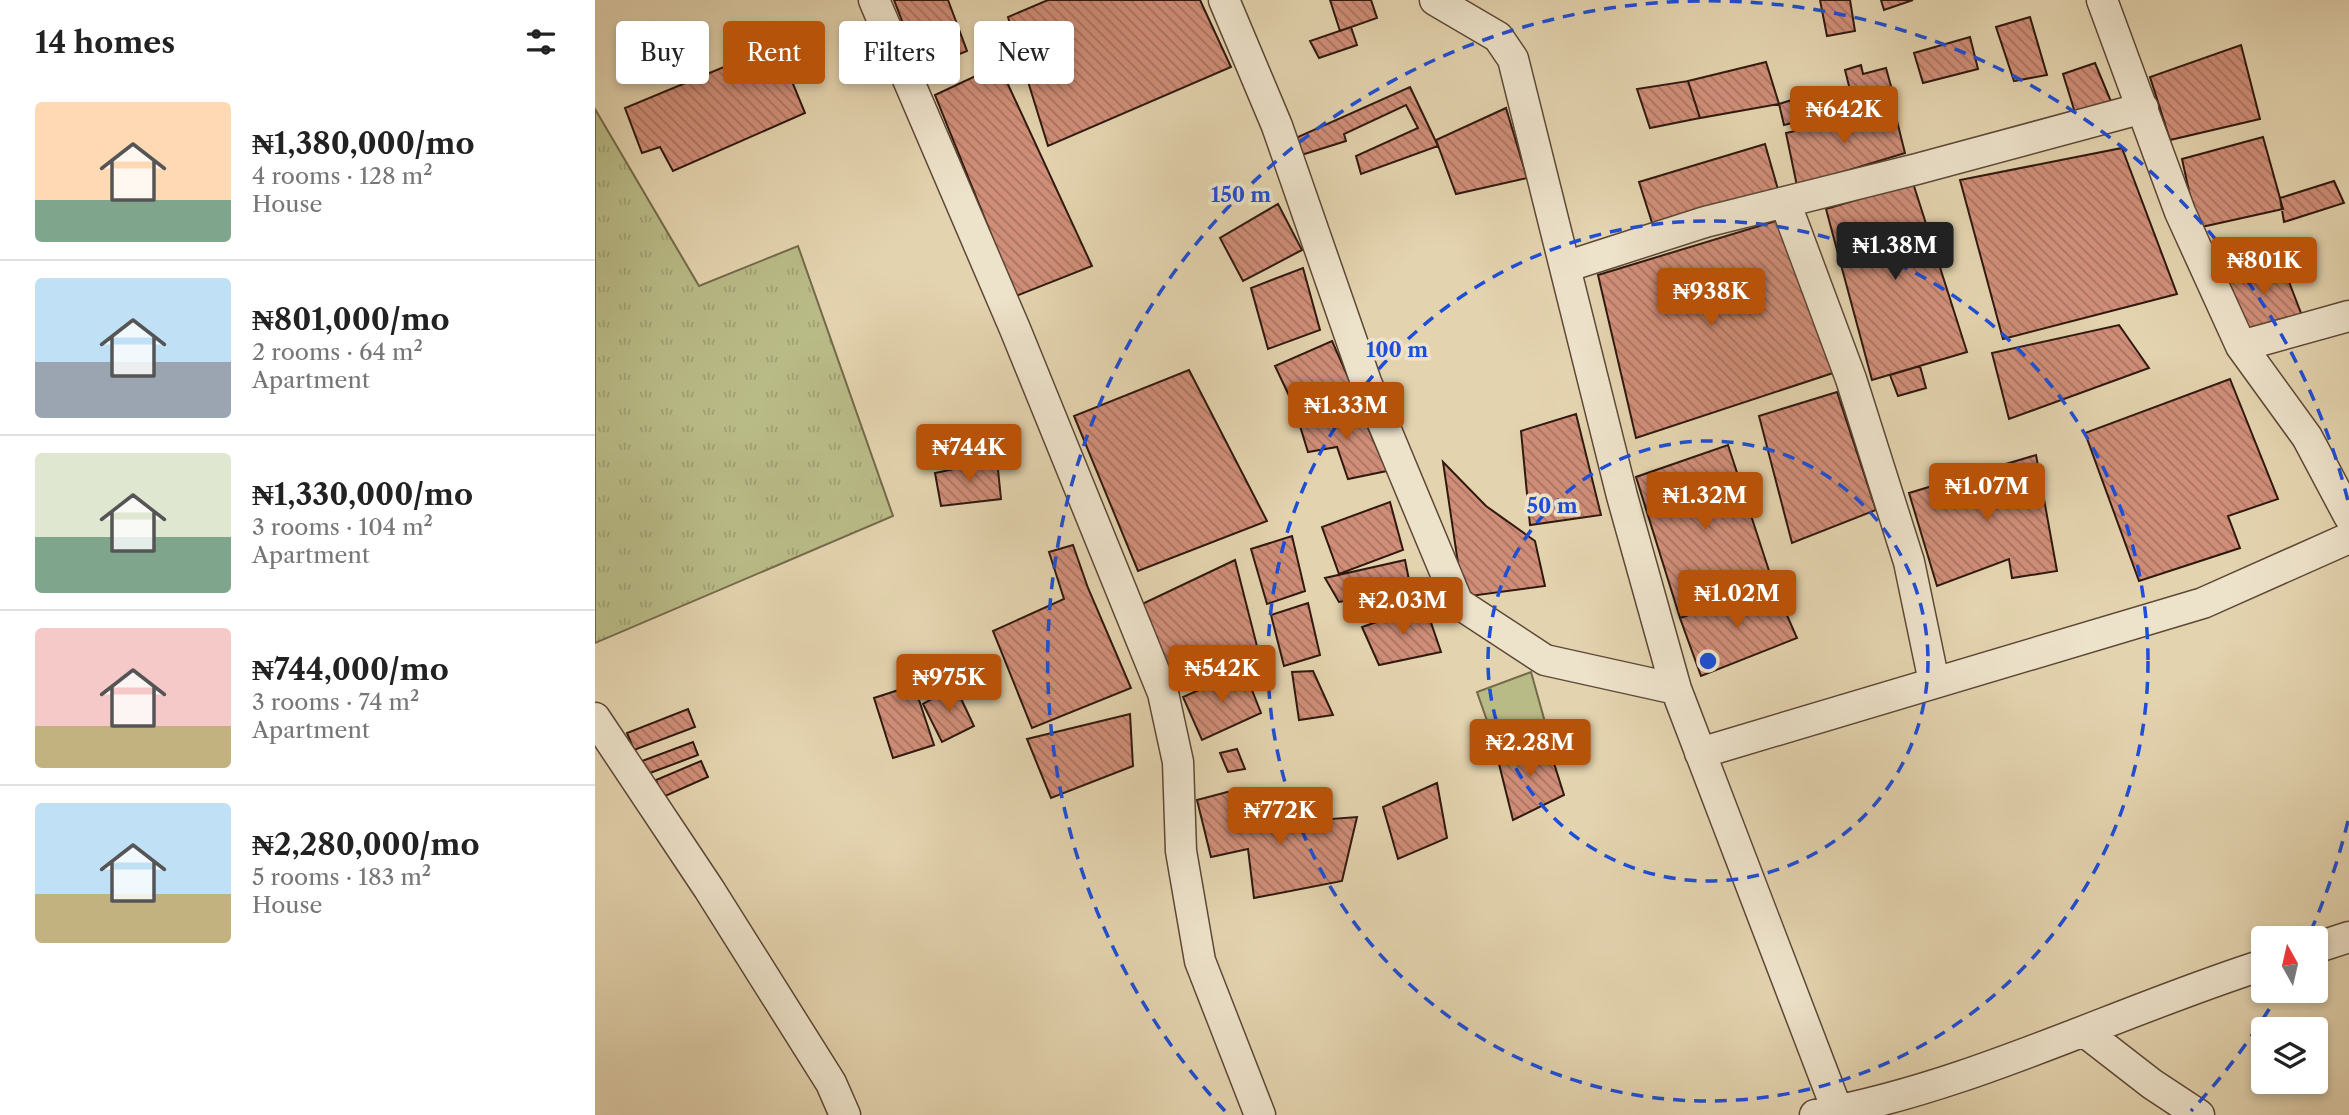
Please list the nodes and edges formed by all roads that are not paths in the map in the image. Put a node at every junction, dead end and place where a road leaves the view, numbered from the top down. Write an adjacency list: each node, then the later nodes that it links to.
1 (874, 0): 22 (street)
2 (1224, 0): 13 (street)
3 (1435, 0): 7 (street)
4 (2102, 0): 5 (street)
5 (2143, 108): 6 (street); 9 (street)
6 (1785, 202): 7 (street); 12 (street)
7 (1565, 267): 13 (street)
8 (2349, 316): 9 (street)
9 (2241, 345): 10 (street)
10 (2349, 516)
11 (2349, 538): 12 (street)
12 (1934, 682): 15 (street)
13 (1676, 689): 15 (street)
14 (595, 718): 21 (street)
15 (1700, 753): 20 (street)
16 (2349, 937): 17 (street)
17 (2328, 944)
18 (2251, 969): 19 (street)
19 (2085, 1032): 20 (street); 23 (street)
20 (1830, 1114)
21 (845, 1115)
22 (1260, 1115)
23 (2199, 1115)

